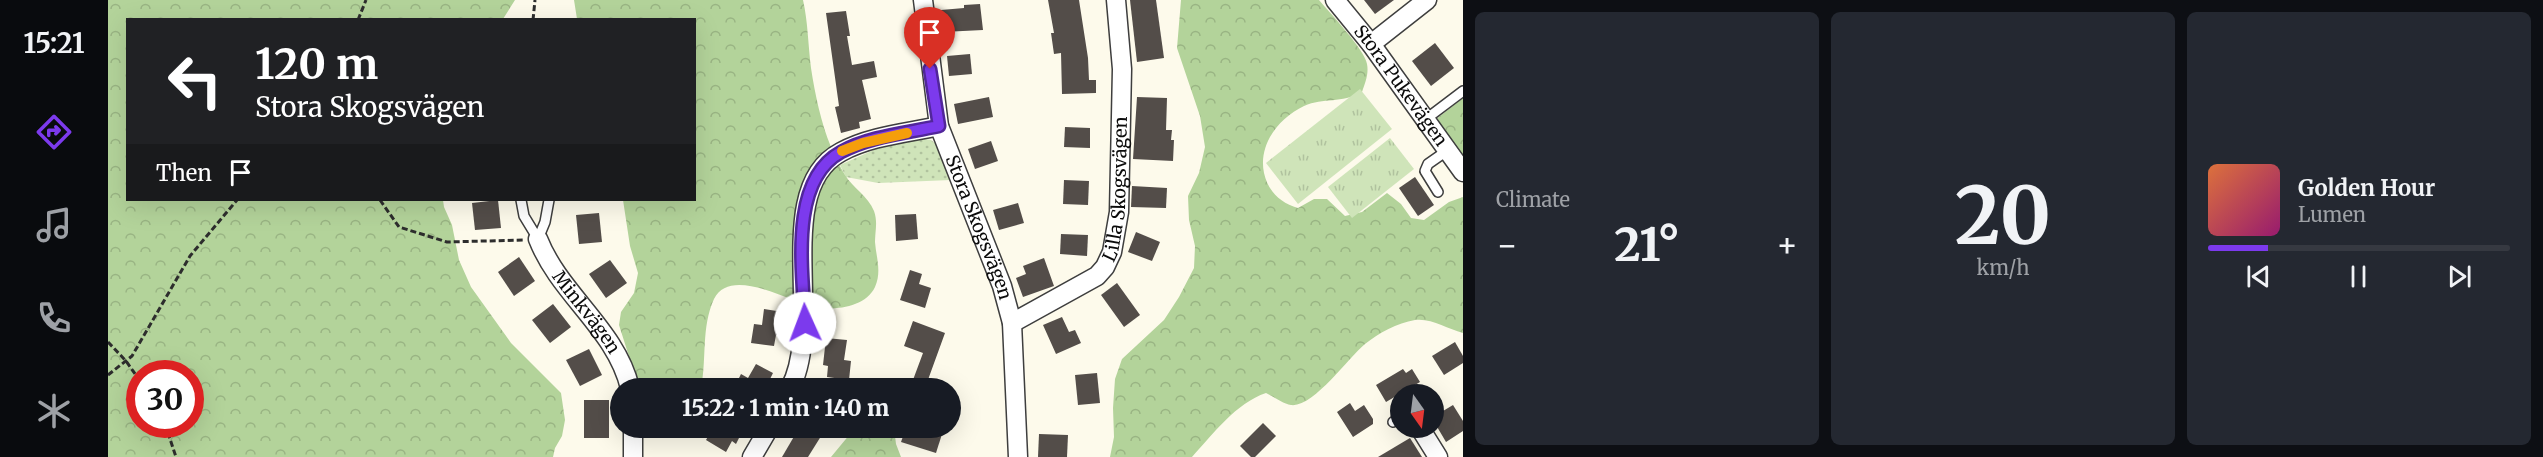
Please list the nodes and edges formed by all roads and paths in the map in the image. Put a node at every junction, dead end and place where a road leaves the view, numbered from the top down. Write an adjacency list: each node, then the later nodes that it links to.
1 (366, 0): 7 (path)
2 (535, 0): 8 (path)
3 (923, 0): 12 (street, Stora Skogsvägen)
4 (1116, 0): 21 (street, Lilla Skogsvägen)
5 (1335, 0): 9 (street, Stora Pukevägen)
6 (1427, 0): 9 (street)
7 (359, 18)
8 (532, 18)
9 (1371, 44): 11 (street, Stora Pukevägen)
10 (1463, 91): 11 (lane)
11 (1426, 119): 13 (street, Stora Pukevägen)
12 (939, 126): 21 (street, Stora Skogsvägen); 27 (street)
13 (1448, 150): 14 (street, Stora Pukevägen); 15 (lane)
14 (1463, 172)
15 (1438, 192)
16 (236, 201): 23 (path)
17 (381, 201): 20 (path)
18 (521, 201): 20 (lane, Minkvägen)
19 (549, 201): 20 (lane)
20 (538, 239): 26 (street, Minkvägen)
21 (1012, 323): 35 (street, Stora Skogsvägen)
22 (108, 342): 24 (path)
23 (127, 360)
24 (126, 361): 25 (path)
25 (108, 375)
26 (627, 378)
27 (794, 378)
28 (170, 438): 32 (path)
29 (633, 438): 33 (street)
30 (763, 438): 34 (street)
31 (1426, 438): 36 (street)
32 (176, 457)
33 (633, 457)
34 (752, 457)
35 (1018, 457)
36 (1438, 457)

